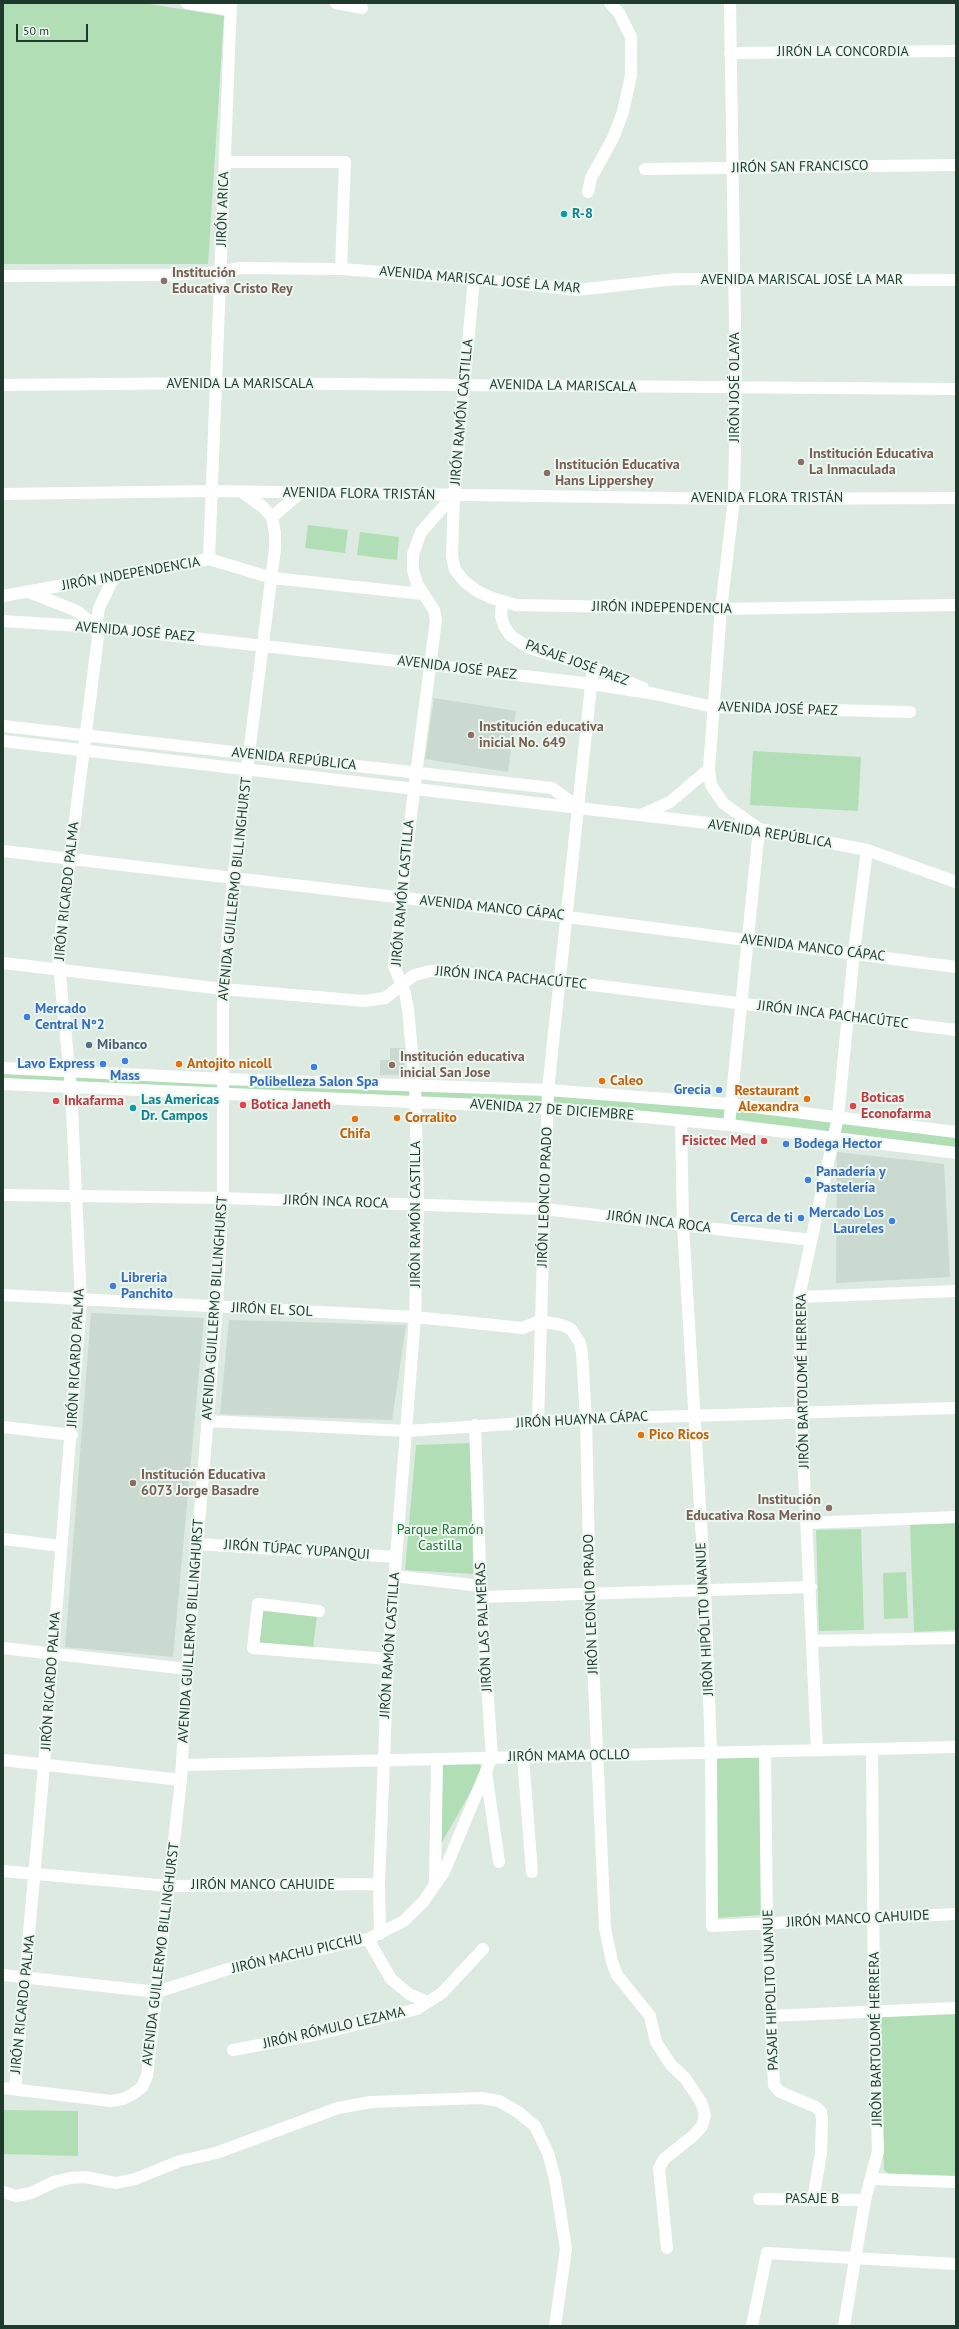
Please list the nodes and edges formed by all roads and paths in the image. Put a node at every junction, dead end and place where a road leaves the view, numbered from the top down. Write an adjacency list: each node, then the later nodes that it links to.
1 (187, 3): 5 (street)
2 (336, 3): 6 (street)
3 (610, 3): 13 (street)
4 (730, 3): 8 (street, JIRÓN JOSÉ OLAYA)
5 (231, 7): 9 (street, JIRÓN ARICA)
6 (362, 8)
7 (956, 51): 8 (street, JIRÓN LA CONCORDIA)
8 (730, 53): 11 (street, JIRÓN JOSÉ OLAYA)
9 (225, 162): 14 (street); 15 (street, JIRÓN ARICA)
10 (956, 165): 11 (street, JIRÓN SAN FRANCISCO)
11 (731, 168): 12 (street, JIRÓN SAN FRANCISCO); 18 (street, JIRÓN JOSÉ OLAYA)
12 (645, 169)
13 (588, 192)
14 (341, 269): 15 (street, AVENIDA MARISCAL JOSÉ LA MAR); 17 (street, AVENIDA MARISCAL JOSÉ LA MAR)
15 (220, 272): 16 (street, AVENIDA MARISCAL JOSÉ LA MAR); 20 (street, JIRÓN ARICA)
16 (3, 276)
17 (474, 279): 18 (street, AVENIDA MARISCAL JOSÉ LA MAR); 22 (street, JIRÓN RAMÓN CASTILLA)
18 (734, 280): 19 (street, AVENIDA MARISCAL JOSÉ LA MAR); 23 (street, JIRÓN JOSÉ OLAYA)
19 (956, 280)
20 (216, 383): 21 (street, AVENIDA LA MARISCALA); 22 (street, AVENIDA LA MARISCALA); 25 (street, JIRÓN ARICA)
21 (3, 385)
22 (465, 385): 23 (street, AVENIDA LA MARISCALA); 29 (street, JIRÓN RAMÓN CASTILLA)
23 (736, 388): 24 (street, AVENIDA LA MARISCALA); 31 (street, JIRÓN JOSÉ OLAYA)
24 (956, 388)
25 (212, 491): 26 (street, AVENIDA FLORA TRISTÁN); 28 (street, AVENIDA FLORA TRISTÁN); 33 (street, JIRÓN ARICA)
26 (242, 492): 27 (street, AVENIDA FLORA TRISTÁN); 32 (street)
27 (300, 493): 29 (street, AVENIDA FLORA TRISTÁN); 32 (street)
28 (3, 494)
29 (454, 495): 31 (street, AVENIDA FLORA TRISTÁN); 37 (street, JIRÓN RAMÓN CASTILLA); 39 (street, JIRÓN INDEPENDENCIA)
30 (956, 498): 31 (street, AVENIDA FLORA TRISTÁN)
31 (734, 499): 41 (street, JIRÓN JOSÉ OLAYA)
32 (272, 517): 35 (street, AVENIDA GUILLERMO BILLINGHURST)
33 (209, 559): 34 (street, JIRÓN INDEPENDENCIA); 35 (street, JIRÓN INDEPENDENCIA)
34 (114, 577): 36 (street, JIRÓN INDEPENDENCIA); 43 (street, JIRÓN RICARDO PALMA)
35 (272, 578): 37 (street, JIRÓN INDEPENDENCIA); 44 (street, AVENIDA GUILLERMO BILLINGHURST)
36 (30, 592): 38 (street, JIRÓN INDEPENDENCIA); 43 (street)
37 (423, 594): 45 (street, JIRÓN RAMÓN CASTILLA)
38 (3, 596)
39 (502, 602): 41 (street, JIRÓN INDEPENDENCIA); 46 (street, PASAJE JOSÉ PAEZ)
40 (956, 605): 41 (street, JIRÓN INDEPENDENCIA)
41 (721, 609): 49 (street, JIRÓN JOSÉ OLAYA)
42 (3, 621): 43 (street, AVENIDA JOSÉ PAEZ)
43 (96, 627): 44 (street, AVENIDA JOSÉ PAEZ); 52 (street, JIRÓN RICARDO PALMA)
44 (264, 644): 45 (street, AVENIDA JOSÉ PAEZ); 55 (street, AVENIDA GUILLERMO BILLINGHURST)
45 (432, 665): 47 (street, AVENIDA JOSÉ PAEZ); 58 (street, JIRÓN RAMÓN CASTILLA)
46 (593, 667): 47 (street, JIRÓN LEONCIO PRADO); 48 (street, PASAJE JOSÉ PAEZ)
47 (592, 684): 48 (street, AVENIDA JOSÉ PAEZ); 60 (street, JIRÓN LEONCIO PRADO)
48 (655, 694): 49 (street, AVENIDA JOSÉ PAEZ)
49 (713, 707): 50 (street, AVENIDA JOSÉ PAEZ); 56 (street, JIRÓN JOSÉ OLAYA)
50 (910, 712)
51 (3, 726): 52 (street, AVENIDA REPÚBLICA)
52 (86, 736): 54 (street, JIRÓN RICARDO PALMA); 55 (street, AVENIDA REPÚBLICA)
53 (3, 741): 54 (street, AVENIDA REPÚBLICA)
54 (84, 750): 57 (street, AVENIDA REPÚBLICA); 65 (street, JIRÓN RICARDO PALMA)
55 (250, 754): 57 (street, AVENIDA GUILLERMO BILLINGHURST); 58 (street, AVENIDA REPÚBLICA)
56 (709, 769): 61 (street); 62 (street, JIRÓN JOSÉ OLAYA)
57 (248, 770): 59 (street, AVENIDA REPÚBLICA); 66 (street, AVENIDA GUILLERMO BILLINGHURST)
58 (416, 773): 59 (street, JIRÓN RAMÓN CASTILLA); 60 (street, AVENIDA REPÚBLICA)
59 (414, 790): 60 (street, AVENIDA REPÚBLICA); 68 (street, JIRÓN RAMÓN CASTILLA)
60 (579, 808): 61 (street, AVENIDA REPÚBLICA); 69 (street, JIRÓN LEONCIO PRADO)
61 (641, 816): 62 (street, AVENIDA REPÚBLICA)
62 (759, 829): 63 (street, AVENIDA REPÚBLICA); 70 (street)
63 (867, 850): 67 (street, AVENIDA REPÚBLICA); 71 (street, JIRÓN BARTOLOMÉ HERRERA)
64 (3, 851): 65 (street, AVENIDA MANCO CÁPAC)
65 (70, 858): 66 (street, AVENIDA MANCO CÁPAC); 74 (street, JIRÓN RICARDO PALMA)
66 (233, 879): 68 (street, AVENIDA MANCO CÁPAC); 77 (street, AVENIDA GUILLERMO BILLINGHURST)
67 (956, 882)
68 (402, 899): 69 (street, AVENIDA MANCO CÁPAC); 76 (street, JIRÓN RAMÓN CASTILLA)
69 (567, 917): 70 (street, AVENIDA MANCO CÁPAC); 75 (street, JIRÓN LEONCIO PRADO)
70 (748, 939): 71 (street, AVENIDA MANCO CÁPAC); 78 (street)
71 (854, 952): 73 (street, AVENIDA MANCO CÁPAC); 79 (street, JIRÓN BARTOLOMÉ HERRERA)
72 (3, 963): 74 (street, JIRÓN INCA PACHACÚTEC)
73 (956, 967)
74 (59, 970): 77 (street, JIRÓN INCA PACHACÚTEC); 82 (street, JIRÓN RICARDO PALMA)
75 (560, 981): 76 (street, JIRÓN INCA PACHACÚTEC); 78 (street, JIRÓN INCA PACHACÚTEC); 87 (street, JIRÓN LEONCIO PRADO)
76 (401, 983): 77 (street, JIRÓN INCA PACHACÚTEC); 85 (street, JIRÓN RAMÓN CASTILLA)
77 (223, 988): 83 (street, AVENIDA GUILLERMO BILLINGHURST)
78 (741, 1003): 79 (street, JIRÓN INCA PACHACÚTEC); 91 (street)
79 (848, 1016): 80 (street, JIRÓN INCA PACHACÚTEC); 94 (street, JIRÓN BARTOLOMÉ HERRERA)
80 (956, 1030)
81 (3, 1068): 82 (street, AVENIDA 27 DE DICIEMBRE)
82 (69, 1072): 83 (street, AVENIDA 27 DE DICIEMBRE); 86 (street, JIRÓN RICARDO PALMA)
83 (224, 1079): 85 (street, AVENIDA 27 DE DICIEMBRE); 88 (street, AVENIDA GUILLERMO BILLINGHURST)
84 (3, 1084): 86 (street, AVENIDA 27 DE DICIEMBRE)
85 (415, 1084): 87 (street, AVENIDA 27 DE DICIEMBRE); 90 (street, JIRÓN RAMÓN CASTILLA)
86 (71, 1088): 88 (street, AVENIDA 27 DE DICIEMBRE); 101 (street, JIRÓN RICARDO PALMA)
87 (548, 1090): 89 (street, AVENIDA 27 DE DICIEMBRE); 92 (street, JIRÓN LEONCIO PRADO)
88 (224, 1092): 90 (street, AVENIDA 27 DE DICIEMBRE); 102 (street, AVENIDA GUILLERMO BILLINGHURST)
89 (629, 1096): 91 (street, AVENIDA 27 DE DICIEMBRE); 93 (street)
90 (415, 1101): 92 (street, AVENIDA 27 DE DICIEMBRE); 103 (street, JIRÓN RAMÓN CASTILLA)
91 (730, 1104): 94 (street, AVENIDA 27 DE DICIEMBRE); 96 (street)
92 (548, 1108): 93 (street, AVENIDA 27 DE DICIEMBRE); 104 (street, JIRÓN LEONCIO PRADO)
93 (627, 1115): 95 (street, AVENIDA 27 DE DICIEMBRE)
94 (838, 1117): 97 (street, AVENIDA 27 DE DICIEMBRE); 98 (street, JIRÓN BARTOLOMÉ HERRERA)
95 (681, 1121): 96 (street, AVENIDA 27 DE DICIEMBRE); 105 (street, JIRÓN HIPÓLITO UNANUE)
96 (729, 1125): 98 (street, AVENIDA 27 DE DICIEMBRE)
97 (956, 1132)
98 (834, 1138): 99 (street, AVENIDA 27 DE DICIEMBRE); 106 (street, JIRÓN BARTOLOMÉ HERRERA)
99 (956, 1153)
100 (3, 1195): 101 (street, JIRÓN INCA ROCA)
101 (76, 1195): 102 (street, JIRÓN INCA ROCA); 110 (street, JIRÓN RICARDO PALMA)
102 (223, 1198): 103 (street, JIRÓN INCA ROCA); 111 (street, AVENIDA GUILLERMO BILLINGHURST)
103 (418, 1204): 104 (street, JIRÓN INCA ROCA); 112 (street, JIRÓN RAMÓN CASTILLA)
104 (544, 1208): 105 (street, JIRÓN INCA ROCA); 113 (street, JIRÓN LEONCIO PRADO)
105 (683, 1225): 106 (street, JIRÓN INCA ROCA); 116 (street, JIRÓN HIPÓLITO UNANUE)
106 (811, 1240): 109 (street, JIRÓN BARTOLOMÉ HERRERA)
107 (956, 1291): 109 (street)
108 (3, 1296): 110 (street, JIRÓN EL SOL)
109 (799, 1297): 115 (street, JIRÓN BARTOLOMÉ HERRERA)
110 (81, 1301): 111 (street, JIRÓN EL SOL); 123 (street, JIRÓN RICARDO PALMA)
111 (217, 1307): 112 (street, JIRÓN EL SOL); 118 (street, AVENIDA GUILLERMO BILLINGHURST)
112 (415, 1317): 113 (street, JIRÓN EL SOL); 122 (street, JIRÓN RAMÓN CASTILLA)
113 (539, 1321): 117 (street, JIRÓN LEONCIO PRADO); 119 (street, JIRÓN LEONCIO PRADO)
114 (956, 1408): 115 (street, JIRÓN HUAYNA CÁPAC)
115 (801, 1412): 116 (street, JIRÓN HUAYNA CÁPAC); 125 (street, JIRÓN BARTOLOMÉ HERRERA)
116 (694, 1416): 117 (street, JIRÓN HUAYNA CÁPAC); 132 (street, JIRÓN HIPÓLITO UNANUE)
117 (586, 1419): 119 (street, JIRÓN HUAYNA CÁPAC); 134 (street, JIRÓN LEONCIO PRADO)
118 (208, 1421): 122 (street, JIRÓN HUAYNA CÁPAC); 127 (street, AVENIDA GUILLERMO BILLINGHURST)
119 (538, 1422): 120 (street, JIRÓN HUAYNA CÁPAC)
120 (475, 1425): 122 (street, JIRÓN HUAYNA CÁPAC); 133 (street, JIRÓN LAS PALMERAS)
121 (3, 1427): 123 (street)
122 (406, 1431): 129 (street, JIRÓN RAMÓN CASTILLA)
123 (72, 1435): 128 (street, JIRÓN RICARDO PALMA)
124 (956, 1517): 125 (street)
125 (807, 1523): 131 (street, JIRÓN BARTOLOMÉ HERRERA)
126 (3, 1539): 128 (street)
127 (198, 1544): 129 (street, JIRÓN TÚPAC YUPANQUI); 141 (street, AVENIDA GUILLERMO BILLINGHURST)
128 (61, 1546): 139 (street, JIRÓN RICARDO PALMA)
129 (396, 1557): 130 (street, JIRÓN RAMÓN CASTILLA)
130 (394, 1576): 133 (street); 140 (street, JIRÓN RAMÓN CASTILLA)
131 (810, 1587): 132 (street); 137 (street, JIRÓN BARTOLOMÉ HERRERA)
132 (705, 1590): 134 (street); 146 (street, JIRÓN HIPÓLITO UNANUE)
133 (481, 1591): 134 (street); 148 (street, JIRÓN LAS PALMERAS)
134 (590, 1594): 147 (street, JIRÓN LEONCIO PRADO)
135 (319, 1611): 140 (street)
136 (956, 1638): 137 (street)
137 (813, 1641): 144 (street, JIRÓN BARTOLOMÉ HERRERA)
138 (3, 1648): 139 (street)
139 (52, 1654): 141 (street); 154 (street, JIRÓN RICARDO PALMA)
140 (388, 1659): 152 (street, JIRÓN RAMÓN CASTILLA)
141 (187, 1669): 153 (street, AVENIDA GUILLERMO BILLINGHURST)
142 (956, 1747): 143 (street, JIRÓN MAMA OCLLO)
143 (872, 1748): 144 (street, JIRÓN MAMA OCLLO); 165 (street, JIRÓN BARTOLOMÉ HERRERA)
144 (817, 1750): 145 (street, JIRÓN MAMA OCLLO)
145 (766, 1751): 146 (street, JIRÓN MAMA OCLLO); 166 (street, PASAJE HIPOLITO UNANUE)
146 (711, 1752): 147 (street, JIRÓN MAMA OCLLO); 167 (street, JIRÓN HIPÓLITO UNANUE)
147 (598, 1755): 149 (street, JIRÓN MAMA OCLLO); 185 (street, JIRÓN LEONCIO PRADO)
148 (492, 1757): 149 (street, JIRÓN MAMA OCLLO); 150 (street, JIRÓN MAMA OCLLO); 155 (street, JIRÓN MACHU PICCHU)
149 (523, 1757): 159 (street)
150 (437, 1759): 152 (street, JIRÓN MAMA OCLLO); 162 (street)
151 (3, 1760): 154 (street)
152 (383, 1760): 153 (street, JIRÓN MAMA OCLLO); 161 (street, JIRÓN RAMÓN CASTILLA)
153 (182, 1765): 156 (street, AVENIDA GUILLERMO BILLINGHURST)
154 (44, 1766): 156 (street); 160 (street, JIRÓN RICARDO PALMA)
155 (486, 1771): 157 (street); 162 (street, JIRÓN MACHU PICCHU)
156 (181, 1780): 163 (street, AVENIDA GUILLERMO BILLINGHURST)
157 (499, 1862)
158 (3, 1871): 160 (street, JIRÓN MANCO CAHUIDE)
159 (532, 1872)
160 (35, 1875): 163 (street, JIRÓN MANCO CAHUIDE); 171 (street, JIRÓN RICARDO PALMA)
161 (379, 1884): 163 (street, JIRÓN MANCO CAHUIDE); 168 (street, JIRÓN RAMÓN CASTILLA)
162 (435, 1885): 168 (street, JIRÓN MACHU PICCHU)
163 (169, 1886): 172 (street, AVENIDA GUILLERMO BILLINGHURST)
164 (956, 1914): 165 (street, JIRÓN MANCO CAHUIDE)
165 (874, 1918): 166 (street, JIRÓN MANCO CAHUIDE); 175 (street, JIRÓN BARTOLOMÉ HERRERA)
166 (767, 1923): 167 (street, JIRÓN MANCO CAHUIDE); 176 (street, PASAJE HIPOLITO UNANUE)
167 (712, 1926)
168 (374, 1936): 172 (street, JIRÓN MACHU PICCHU); 173 (street)
169 (483, 1949): 173 (street, JIRÓN RÓMULO LEZAMA)
170 (3, 1975): 171 (street, JIRÓN MACHU PICCHU)
171 (26, 1978): 172 (street, JIRÓN MACHU PICCHU); 178 (street, JIRÓN RICARDO PALMA)
172 (157, 1992): 178 (street, AVENIDA GUILLERMO BILLINGHURST)
173 (428, 2002): 177 (street, JIRÓN RÓMULO LEZAMA)
174 (956, 2008): 175 (street)
175 (874, 2010): 176 (street); 179 (street, JIRÓN BARTOLOMÉ HERRERA)
176 (770, 2016): 183 (street, PASAJE HIPOLITO UNANUE)
177 (233, 2050)
178 (9, 2089)
179 (871, 2179): 180 (street); 184 (street, JIRÓN BARTOLOMÉ HERRERA)
180 (956, 2182)
181 (3, 2192): 188 (street)
182 (758, 2199): 183 (street, PASAJE B)
183 (813, 2200): 184 (street, PASAJE B)
184 (865, 2200): 186 (street, JIRÓN BARTOLOMÉ HERRERA)
185 (667, 2248)
186 (855, 2259): 187 (street); 189 (street); 190 (street, JIRÓN BARTOLOMÉ HERRERA)
187 (956, 2264)
188 (555, 2326)
189 (752, 2326)
190 (844, 2326)

